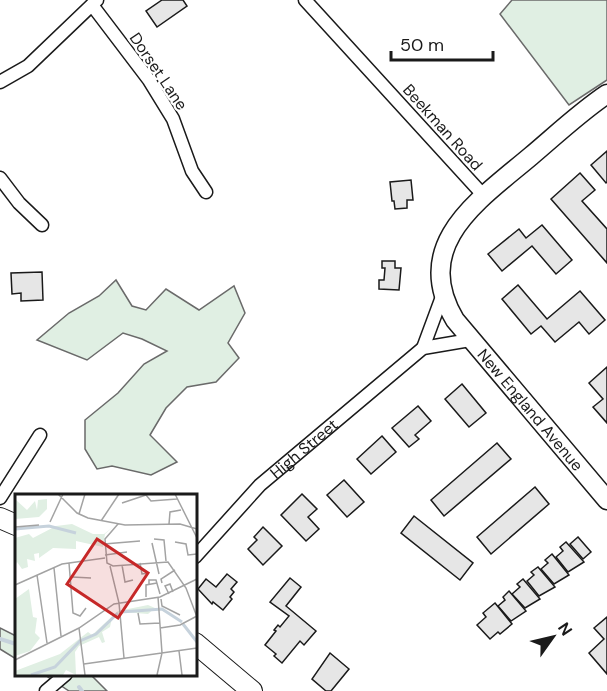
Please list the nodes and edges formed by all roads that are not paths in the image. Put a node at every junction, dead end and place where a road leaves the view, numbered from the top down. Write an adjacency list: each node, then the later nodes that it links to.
1 (305, 0): 7 (street, Beekman Road)
2 (95, 3): 3 (street); 6 (street, Dorset Lane)
3 (0, 82)
4 (607, 94): 7 (street, High Street)
5 (0, 178): 8 (street)
6 (206, 192)
7 (484, 196): 9 (street, High Street)
8 (42, 225)
9 (443, 294): 10 (street, High Street); 12 (street, High Street)
10 (455, 320): 11 (street, New England Avenue)
11 (470, 340): 12 (street); 15 (street, New England Avenue)
12 (423, 348): 18 (street, High Street)
13 (40, 435): 14 (street)
14 (0, 498)
15 (607, 500)
16 (0, 518): 17 (main road)
17 (15, 525)
18 (196, 556)
19 (196, 644): 22 (main road)
20 (65, 676): 21 (street)
21 (46, 691)
22 (252, 691)

